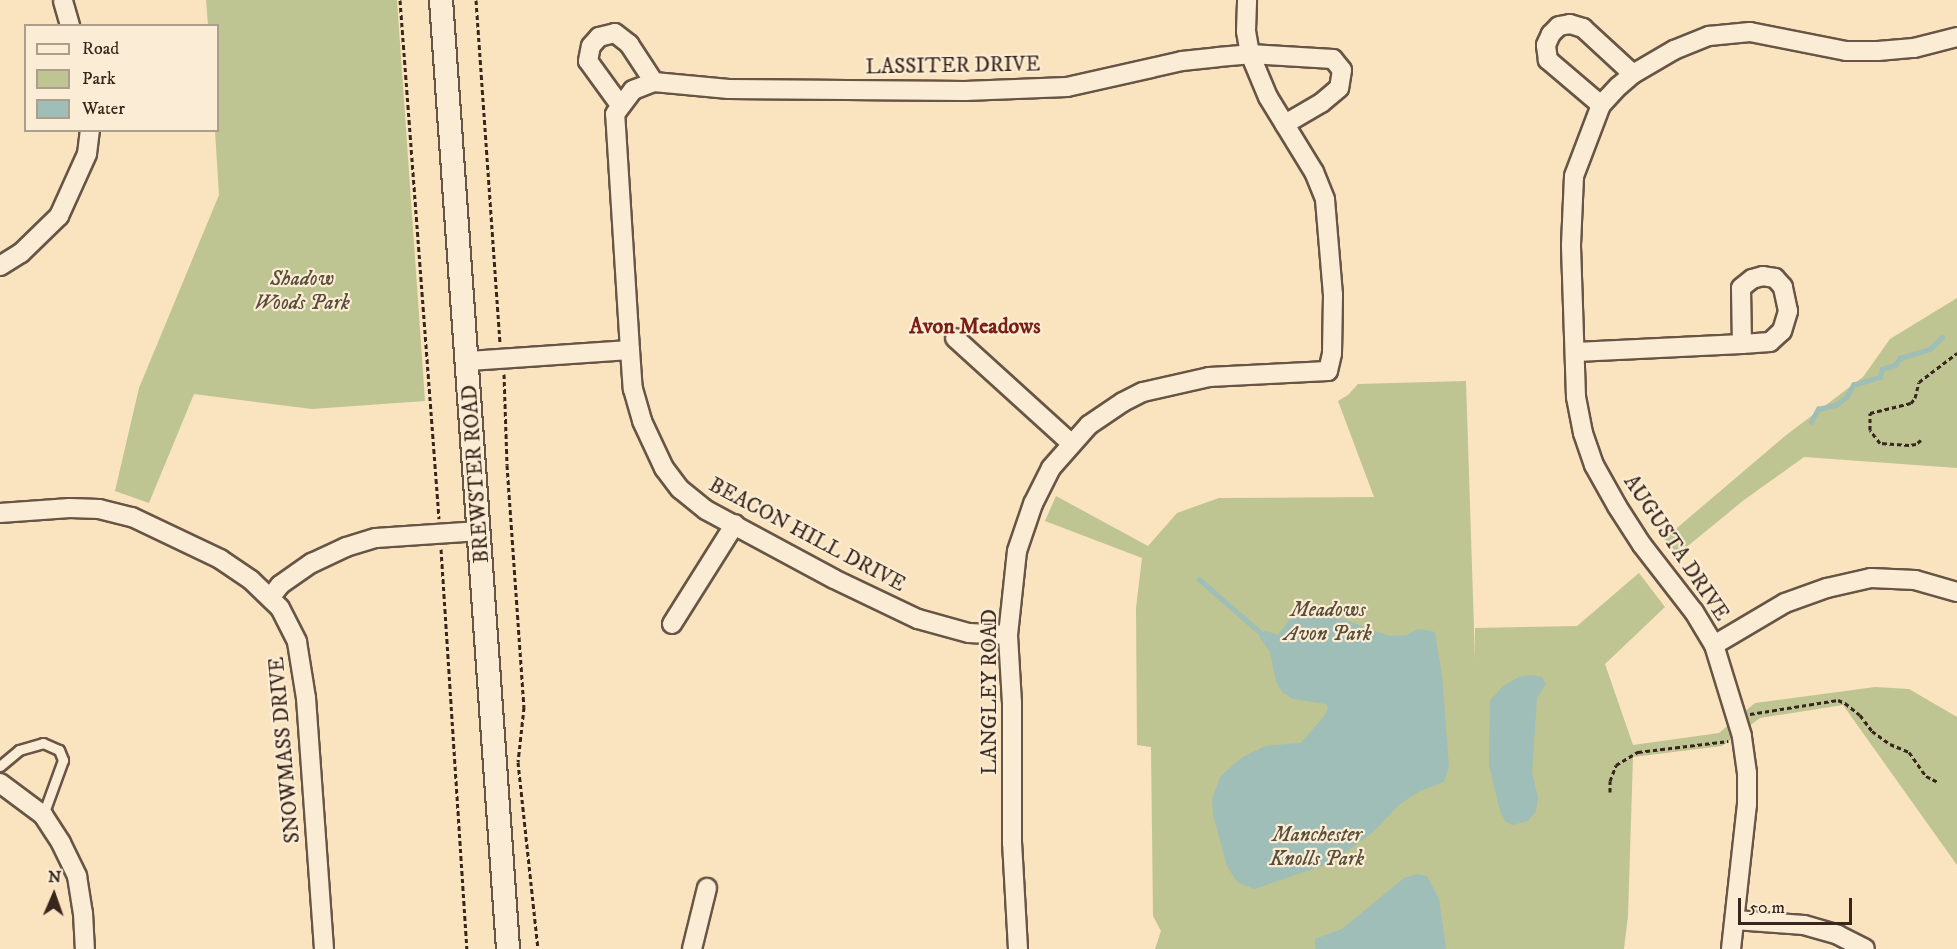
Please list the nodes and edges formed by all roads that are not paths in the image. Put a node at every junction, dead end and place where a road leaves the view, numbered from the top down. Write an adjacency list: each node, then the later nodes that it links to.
1 (62, 0): 4 (street)
2 (441, 0): 18 (street, BREWSTER ROAD)
3 (1247, 0): 6 (street, LANGLEY ROAD)
4 (69, 24)
5 (1957, 37): 7 (street, AUGUSTA DRIVE)
6 (1250, 54): 8 (street, LASSITER DRIVE); 11 (street, LANGLEY ROAD); 11 (street)
7 (1633, 74): 10 (street, AUGUSTA DRIVE); 10 (street)
8 (654, 82): 9 (street); 9 (street)
9 (620, 105): 16 (street)
10 (1601, 105): 17 (street, AUGUSTA DRIVE)
11 (1285, 124): 19 (street, LANGLEY ROAD)
12 (90, 132): 13 (street)
13 (0, 266)
14 (955, 338): 19 (street)
15 (1742, 344): 17 (street)
16 (630, 350): 18 (street); 21 (street, BEACON HILL DRIVE)
17 (1576, 352): 27 (street, AUGUSTA DRIVE)
18 (469, 361): 22 (street, BREWSTER ROAD)
19 (1071, 442): 26 (street, LANGLEY ROAD)
20 (0, 513): 24 (street, SNOWMASS DRIVE)
21 (735, 524): 25 (street); 26 (street, BEACON HILL DRIVE)
22 (480, 531): 24 (street); 35 (street, BREWSTER ROAD)
23 (1957, 592): 27 (street)
24 (270, 598): 34 (street, SNOWMASS DRIVE)
25 (672, 624)
26 (1008, 635): 37 (street, LANGLEY ROAD)
27 (1714, 645): 32 (street, AUGUSTA DRIVE)
28 (0, 766): 30 (lane)
29 (0, 783): 30 (street)
30 (43, 815): 33 (street)
31 (707, 888): 36 (street)
32 (1735, 920): 38 (street, AUGUSTA DRIVE); 39 (street)
33 (86, 949)
34 (324, 949)
35 (508, 949)
36 (692, 949)
37 (1018, 949)
38 (1731, 949)
39 (1865, 949)

